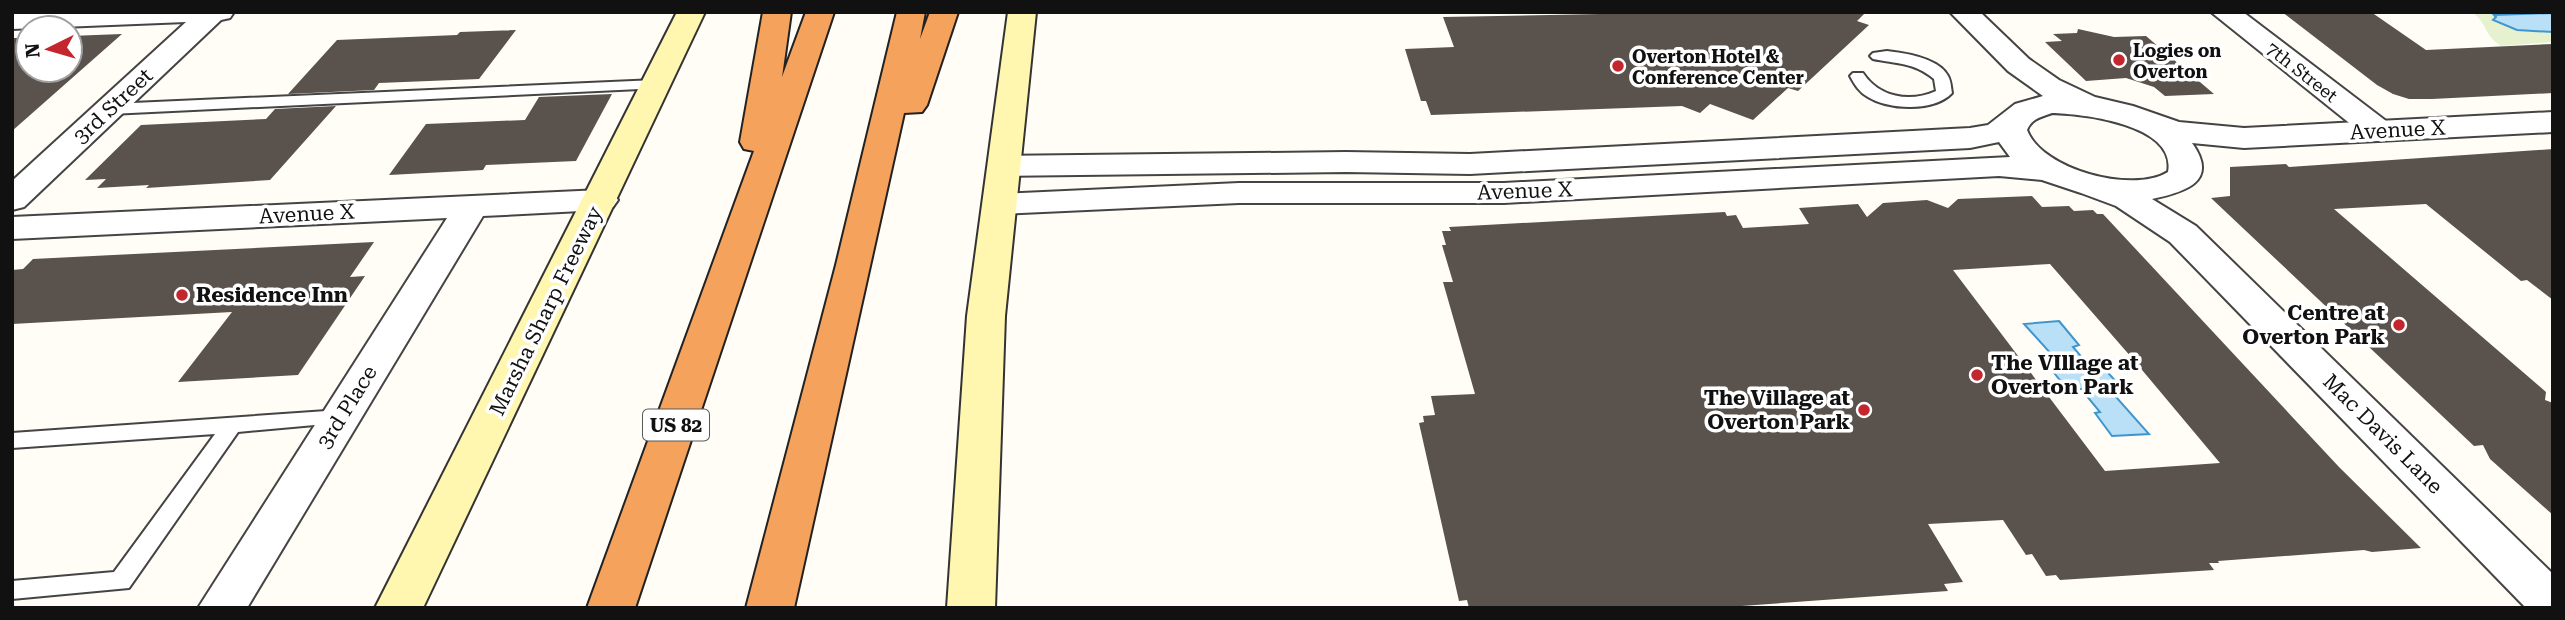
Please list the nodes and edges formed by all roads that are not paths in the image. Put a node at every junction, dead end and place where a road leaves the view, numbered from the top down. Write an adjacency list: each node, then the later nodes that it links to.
1 (16, 12): 12 (lane)
2 (213, 12): 3 (street); 12 (street); 18 (street, 3rd Street)
3 (220, 12)
4 (691, 12): 16 (main road, Marsha Sharp Freeway)
5 (776, 12): 34 (highway)
6 (820, 12): 34 (highway, US 82)
7 (911, 12): 35 (highway)
8 (944, 12): 35 (highway)
9 (1022, 12): 24 (main road)
10 (1964, 12): 14 (street)
11 (2225, 12): 22 (street, 7th Street)
12 (12, 18)
13 (1878, 56): 15 (lane)
14 (2021, 70): 17 (street); 19 (street)
15 (1858, 76)
16 (656, 85): 18 (lane); 29 (main road, Marsha Sharp Freeway)
17 (2093, 106): 19 (street, Avenue X); 21 (street)
18 (110, 108): 28 (street, 3rd Street)
19 (2021, 115): 24 (street, Avenue X); 26 (street)
20 (2553, 122): 22 (street, Avenue X)
21 (2147, 124): 23 (street, Avenue X); 25 (street)
22 (2378, 131): 23 (street, Avenue X)
23 (2244, 138): 25 (street, Avenue X)
24 (1005, 166): 30 (main road)
25 (2179, 169): 27 (street, Avenue X); 33 (street)
26 (2049, 170): 27 (street); 30 (street, Avenue X)
27 (2093, 186): 33 (street)
28 (12, 200)
29 (601, 200): 31 (street, Avenue X); 42 (main road, Marsha Sharp Freeway)
30 (1000, 204): 45 (main road)
31 (472, 206): 32 (street, Avenue X); 36 (street, 3rd Place)
32 (12, 228)
33 (2183, 234): 40 (street, Mac Davis Lane)
34 (741, 242): 43 (highway, US 82)
35 (855, 265): 44 (highway)
36 (341, 417): 37 (lane); 41 (street, 3rd Place)
37 (232, 425): 38 (lane); 39 (lane)
38 (12, 441)
39 (12, 590)
40 (2553, 604)
41 (222, 608)
42 (398, 608)
43 (611, 608)
44 (770, 608)
45 (971, 608)

